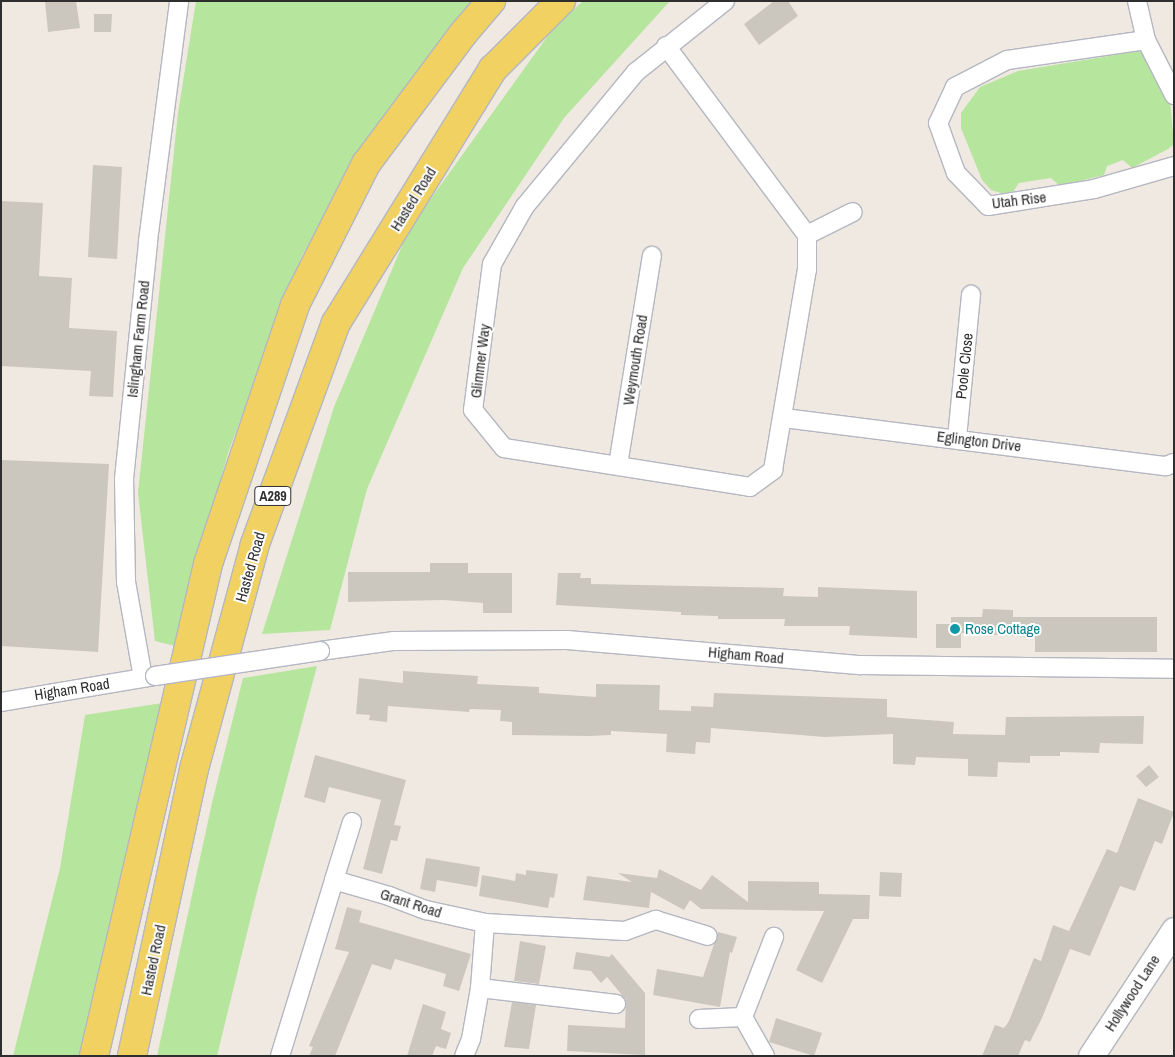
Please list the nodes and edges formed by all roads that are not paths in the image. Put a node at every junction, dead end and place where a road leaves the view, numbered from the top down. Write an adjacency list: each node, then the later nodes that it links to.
1 (179, 1): 19 (street, Islingham Farm Road)
2 (491, 1): 31 (main road, A289)
3 (560, 1): 32 (main road, Hasted Road / A289)
4 (725, 1): 7 (street, Glimmer Way)
5 (1137, 1): 6 (street)
6 (1146, 40): 8 (street); 9 (street, Utah Rise)
7 (666, 46): 11 (street); 17 (street, Glimmer Way)
8 (1174, 95)
9 (1174, 166)
10 (853, 212): 11 (street)
11 (807, 235): 14 (street, Glimmer Way)
12 (652, 256): 17 (street, Weymouth Road)
13 (971, 295): 15 (street, Poole Close)
14 (784, 418): 15 (street, Eglington Drive); 17 (street, Glimmer Way)
15 (956, 438): 16 (street, Eglington Drive)
16 (1174, 463)
17 (618, 465)
18 (1174, 669): 19 (street, Higham Road, bridge)
19 (149, 677): 20 (street, Higham Road)
20 (1, 702)
21 (352, 822): 22 (street)
22 (334, 880): 23 (street, Grant Road); 33 (street)
23 (485, 923): 25 (street, Grant Road); 27 (street)
24 (1174, 930): 36 (main road, Hollywood Lane)
25 (708, 936)
26 (774, 938): 29 (street)
27 (480, 988): 28 (street); 34 (street)
28 (616, 1004)
29 (743, 1017): 30 (street); 35 (street)
30 (699, 1019)
31 (94, 1056)
32 (132, 1056)
33 (280, 1056)
34 (464, 1056)
35 (765, 1056)
36 (1091, 1056)

